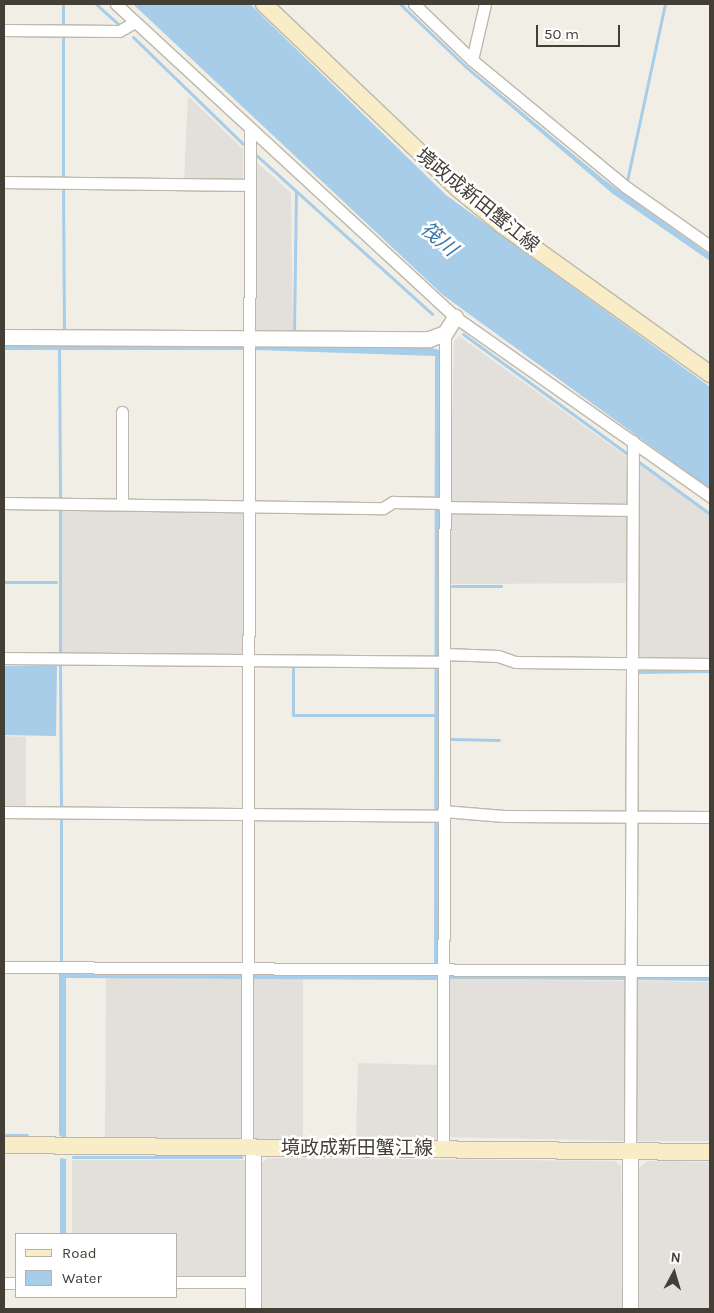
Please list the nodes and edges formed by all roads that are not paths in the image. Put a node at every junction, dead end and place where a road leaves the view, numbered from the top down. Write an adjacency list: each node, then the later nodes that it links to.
1 (116, 4): 5 (street)
2 (264, 4): 16 (main road, 境政成新田蟹江線)
3 (414, 4): 7 (street)
4 (485, 4): 7 (street)
5 (135, 22): 6 (street); 8 (street)
6 (4, 30)
7 (472, 60): 11 (street)
8 (250, 130): 10 (street); 12 (street)
9 (4, 182): 10 (street)
10 (248, 185): 15 (street)
11 (710, 246)
12 (455, 317): 13 (street); 18 (street)
13 (445, 333): 15 (street); 22 (street)
14 (4, 337): 15 (street)
15 (248, 345): 23 (street)
16 (710, 374)
17 (122, 412): 21 (street)
18 (632, 441): 19 (street); 24 (street)
19 (710, 496)
20 (4, 503): 21 (street)
21 (122, 504): 23 (street)
22 (440, 504): 23 (street); 24 (street); 27 (street)
23 (249, 505): 26 (street)
24 (631, 510): 28 (street)
25 (4, 658): 26 (street)
26 (250, 660): 27 (street); 31 (street)
27 (440, 660): 28 (street); 32 (street)
28 (630, 663): 29 (street); 33 (street)
29 (710, 664)
30 (4, 812): 31 (street)
31 (248, 815): 32 (street); 39 (street)
32 (440, 815): 33 (street); 36 (street)
33 (631, 817): 34 (street); 37 (street)
34 (710, 817)
35 (4, 967): 39 (street)
36 (444, 970): 37 (street); 39 (street); 42 (street)
37 (629, 970): 38 (street); 43 (street)
38 (710, 971)
39 (248, 974): 41 (street)
40 (4, 1145): 41 (main road, 境政成新田蟹江線)
41 (250, 1149): 42 (main road, 境政成新田蟹江線); 46 (street)
42 (443, 1150): 43 (main road, 境政成新田蟹江線)
43 (630, 1152): 44 (main road, 境政成新田蟹江線); 48 (street)
44 (710, 1152)
45 (178, 1282): 46 (street)
46 (253, 1282): 47 (street)
47 (253, 1309)
48 (630, 1309)

